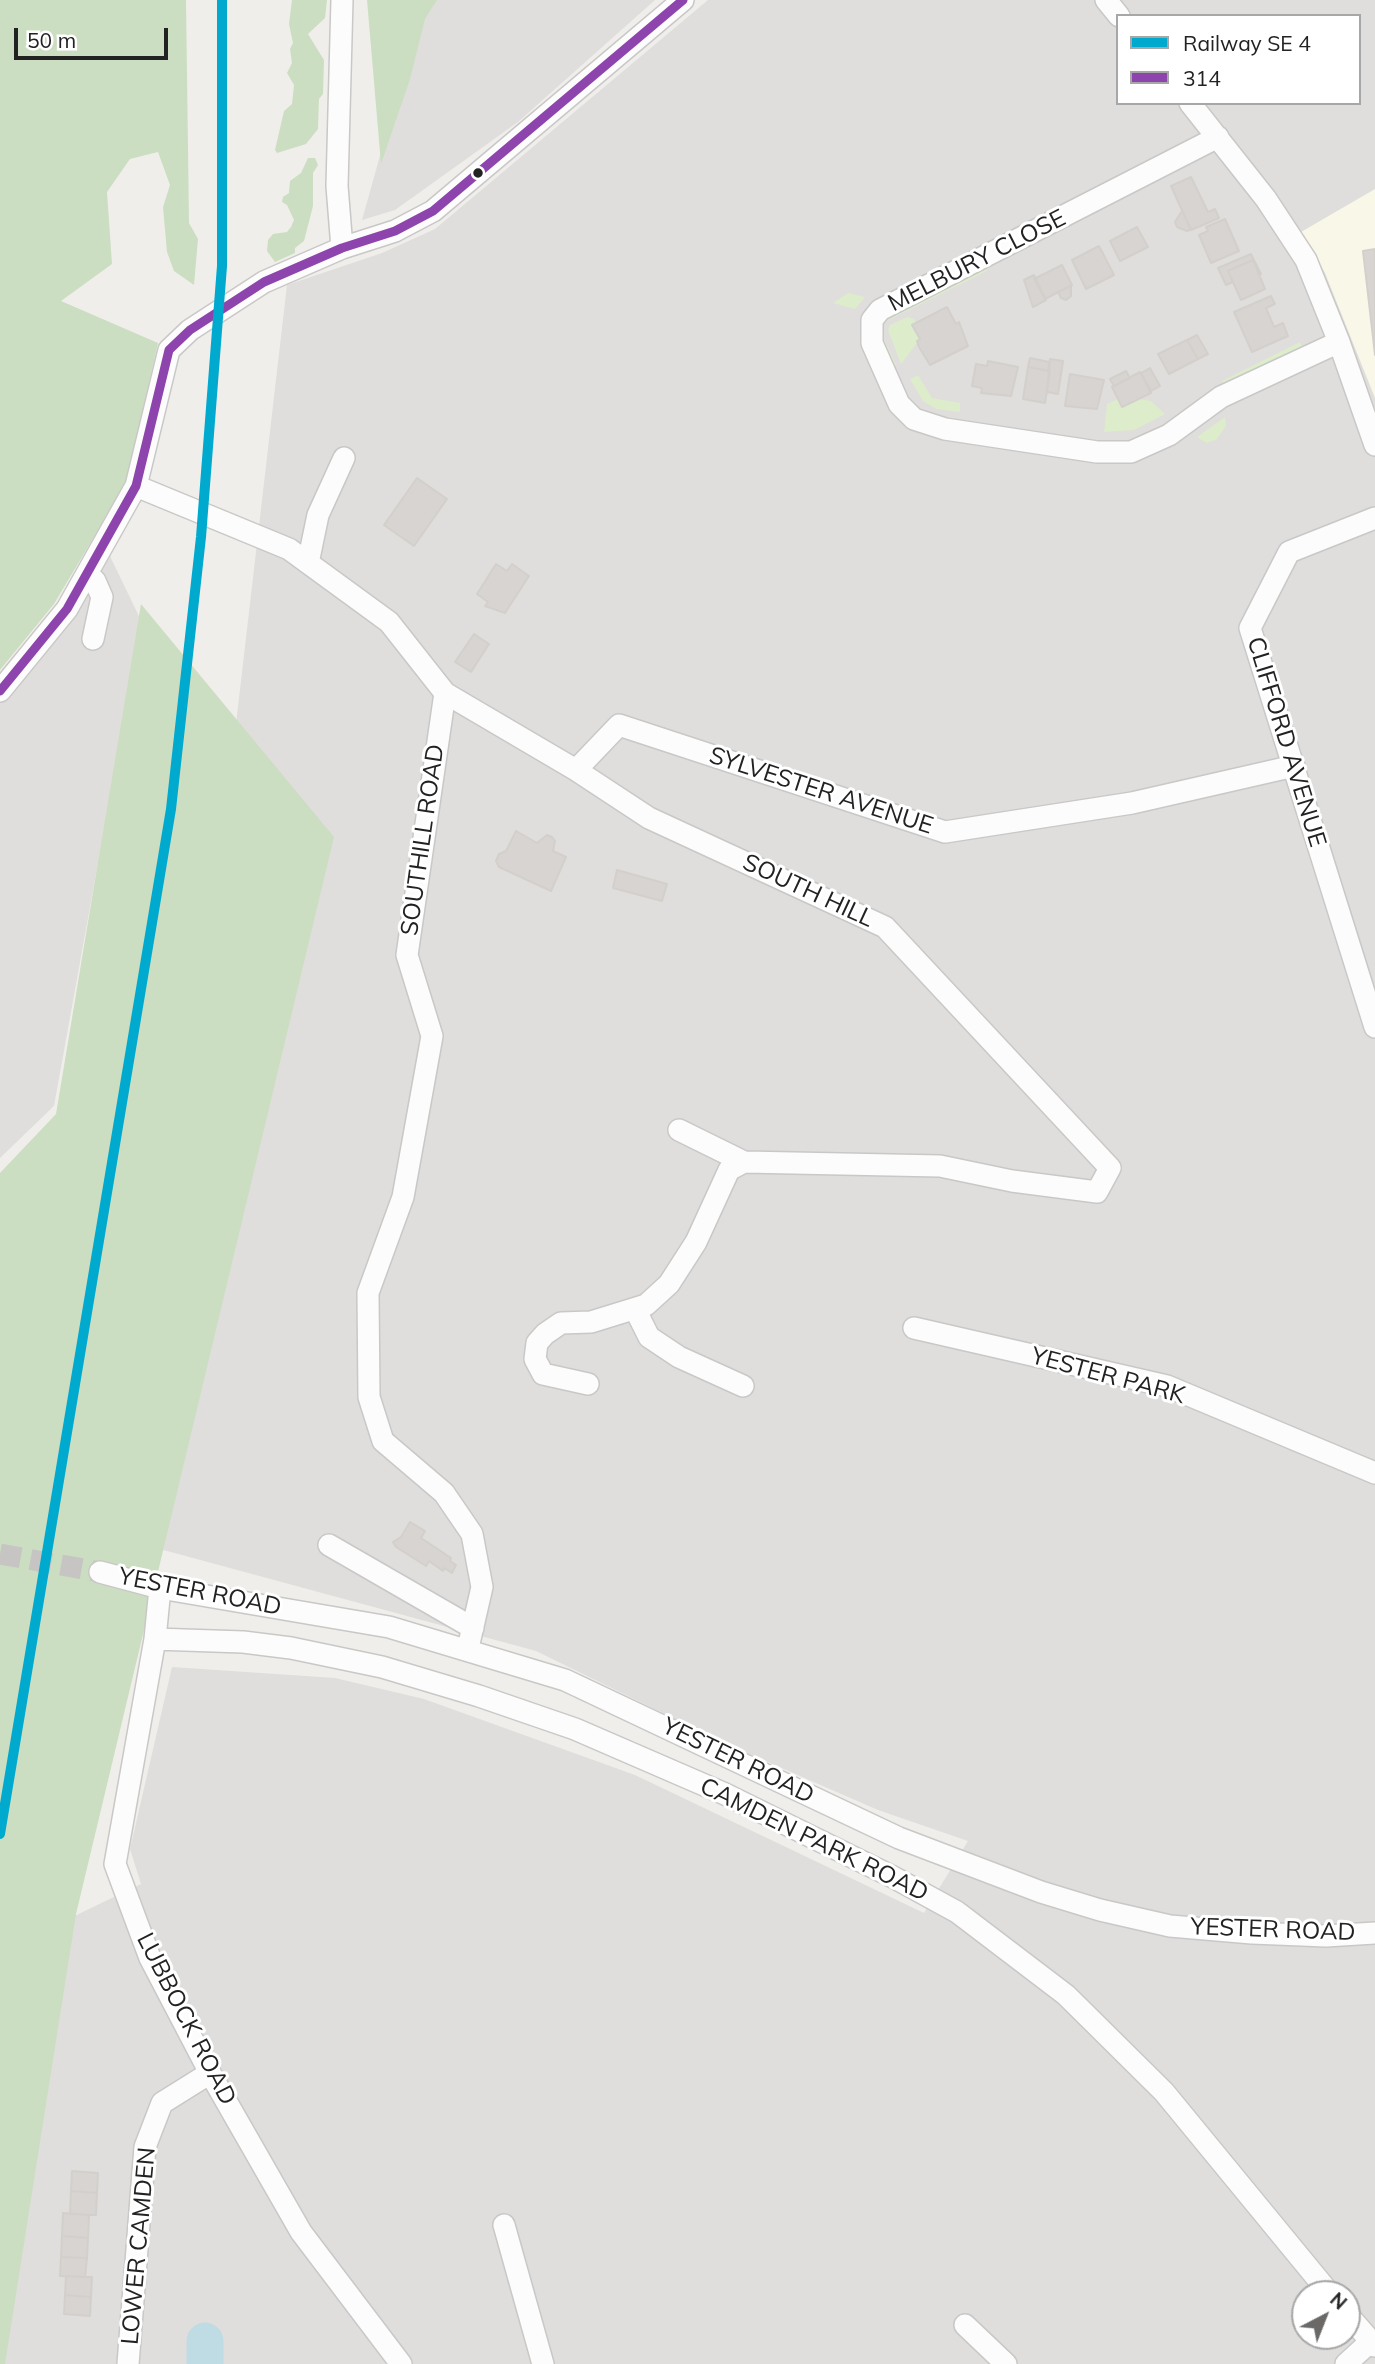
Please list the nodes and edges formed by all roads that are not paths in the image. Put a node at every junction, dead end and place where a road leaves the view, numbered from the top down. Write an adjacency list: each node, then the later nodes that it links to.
1 (342, 0): 7 (street)
2 (683, 0): 7 (street)
3 (1106, 0): 4 (street)
4 (1117, 14)
5 (1192, 105): 6 (street)
6 (1218, 137): 8 (street); 8 (street, MELBURY CLOSE)
7 (342, 248): 11 (street)
8 (1339, 342): 9 (street)
9 (1375, 445)
10 (344, 458): 13 (street)
11 (136, 486): 13 (street); 14 (street)
12 (1375, 518): 18 (street, CLIFFORD AVENUE)
13 (308, 564): 17 (street)
14 (87, 574): 15 (street); 16 (street)
15 (93, 639)
16 (0, 691)
17 (445, 693): 19 (street, SOUTH HILL); 31 (street, SOUTHILL ROAD)
18 (1294, 766): 19 (street, SYLVESTER AVENUE); 20 (street, CLIFFORD AVENUE)
19 (576, 770): 22 (street, SOUTH HILL)
20 (1375, 1027)
21 (679, 1130): 22 (street)
22 (744, 1162): 23 (street)
23 (635, 1309): 25 (street); 26 (street)
24 (914, 1328): 27 (street, YESTER PARK)
25 (588, 1384)
26 (743, 1386)
27 (1375, 1473)
28 (329, 1545): 31 (street)
29 (100, 1572): 30 (street, YESTER ROAD)
30 (160, 1588): 31 (street, YESTER ROAD); 32 (street, LUBBOCK ROAD)
31 (470, 1638): 33 (street, YESTER ROAD)
32 (155, 1639): 34 (street, LUBBOCK ROAD); 36 (street, CAMDEN PARK ROAD)
33 (1375, 1933)
34 (210, 2073): 40 (street, LOWER CAMDEN); 41 (street, LUBBOCK ROAD)
35 (504, 2225): 42 (street)
36 (1318, 2280)
37 (965, 2325): 43 (street)
38 (1361, 2330): 39 (street)
39 (1373, 2344): 44 (street)
40 (128, 2364)
41 (401, 2364)
42 (544, 2364)
43 (1006, 2364)
44 (1346, 2364)

